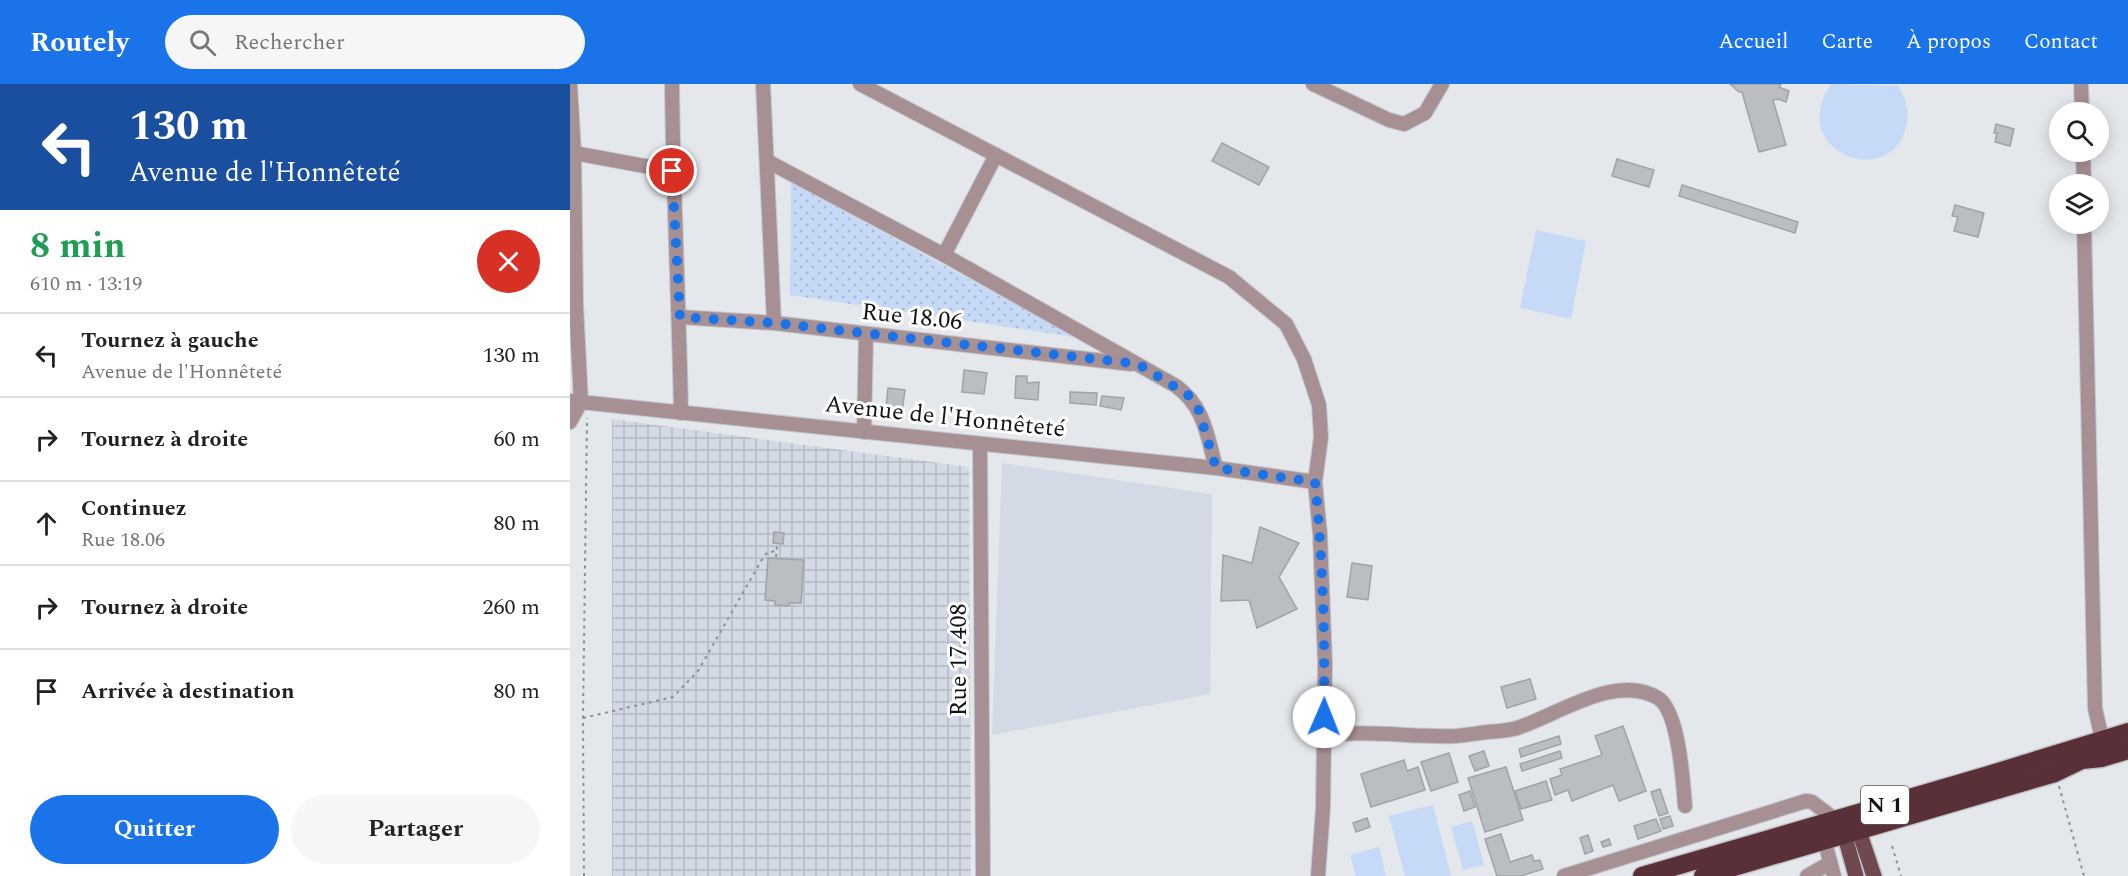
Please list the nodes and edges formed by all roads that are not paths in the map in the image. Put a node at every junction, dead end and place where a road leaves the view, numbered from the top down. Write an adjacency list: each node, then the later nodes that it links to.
1 (570, 84): 9 (street)
2 (672, 84): 12 (street)
3 (763, 84): 11 (street)
4 (860, 84): 10 (street)
5 (1313, 84): 6 (street)
6 (1442, 84)
7 (2081, 84): 8 (street)
8 (2082, 102)
9 (574, 153): 12 (street); 15 (street)
10 (996, 155): 14 (street); 26 (street)
11 (767, 161): 14 (street); 17 (street)
12 (672, 171): 16 (street)
13 (2084, 234): 29 (street)
14 (944, 255): 19 (street)
15 (573, 305): 20 (street)
16 (680, 317): 17 (street, Rue 18.06); 21 (street)
17 (774, 323): 18 (street, Rue 18.06)
18 (866, 335): 19 (street, Rue 18.06); 23 (street)
19 (1138, 364): 25 (street)
20 (579, 402): 21 (street, Avenue de l'Honnêteté); 22 (street)
21 (681, 413): 23 (street, Avenue de l'Honnêteté)
22 (570, 422)
23 (864, 432): 24 (street, Avenue de l'Honnêteté)
24 (980, 444): 25 (street, Avenue de l'Honnêteté); 35 (street, Rue 17.408)
25 (1216, 468): 26 (street, Avenue de l'Honnêteté)
26 (1315, 482): 28 (street)
27 (2128, 732): 29 (highway, N 1)
28 (1324, 735): 31 (street); 36 (street)
29 (2103, 739): 32 (highway, N 1)
30 (2128, 750): 32 (highway, N 1)
31 (1685, 806)
32 (1848, 825): 33 (highway, N 1); 37 (street); 38 (highway, N 1); 41 (main road); 42 (main road)
33 (1824, 839): 34 (street); 39 (highway, N 1)
34 (1832, 869): 40 (street)
35 (983, 876)
36 (1318, 876)
37 (1564, 876)
38 (1642, 876)
39 (1702, 876)
40 (1807, 876)
41 (1856, 876)
42 (1874, 876)

